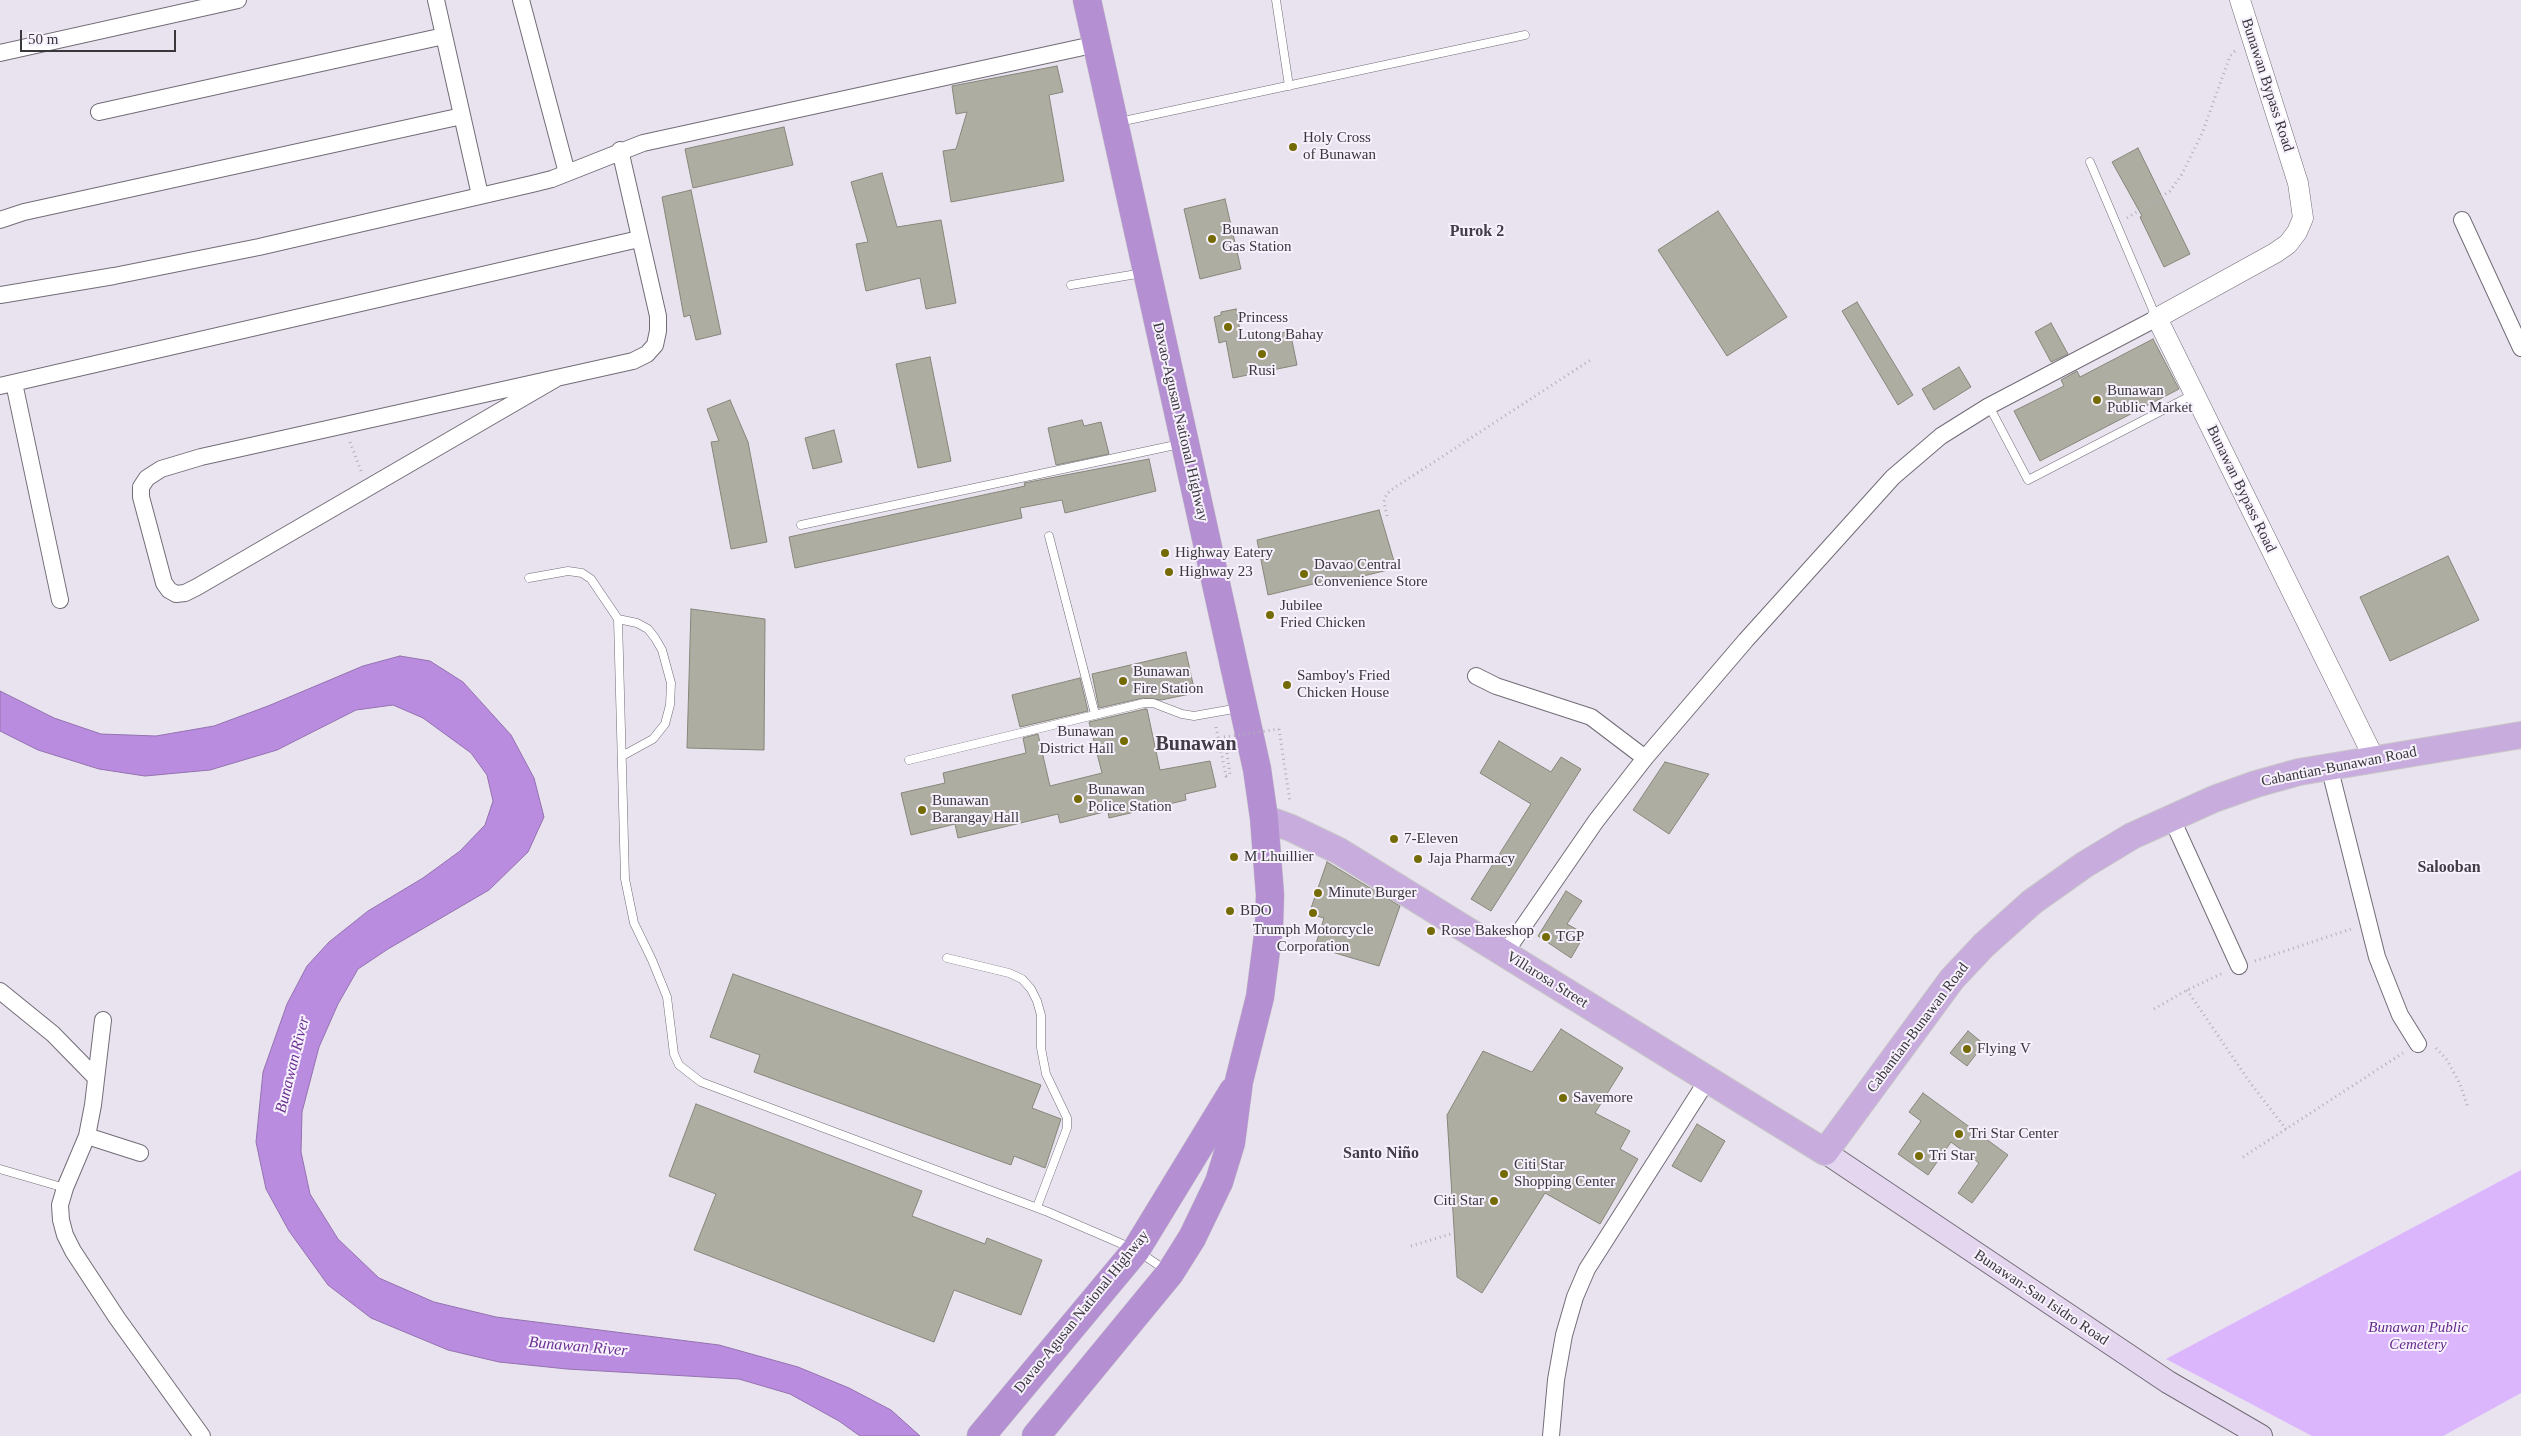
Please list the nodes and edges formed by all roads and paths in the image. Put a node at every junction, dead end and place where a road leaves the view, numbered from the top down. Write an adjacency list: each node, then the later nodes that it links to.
1 (238, 0): 11 (street)
2 (436, 0): 9 (street)
3 (521, 0): 18 (street)
4 (1087, 0): 10 (highway, Davao-Agusan National Highway)
5 (1276, 0): 12 (lane)
6 (2240, 0): 7 (street, Bunawan Bypass Road)
7 (2251, 34): 22 (path); 27 (street, Bunawan Bypass Road)
8 (1525, 35): 12 (lane)
9 (444, 36): 13 (street); 14 (street)
10 (1097, 44): 15 (highway, Davao-Agusan National Highway); 16 (street)
11 (0, 53)
12 (1289, 86): 15 (lane)
13 (99, 112)
14 (462, 116): 19 (street); 20 (street)
15 (1114, 124): 24 (highway, Davao-Agusan National Highway)
16 (620, 150): 18 (street); 23 (street)
17 (2090, 162): 22 (lane)
18 (567, 173): 19 (street)
19 (480, 194): 26 (street)
20 (0, 220)
21 (2462, 220): 28 (street)
22 (2117, 224): 27 (lane)
23 (640, 239): 30 (street); 31 (street)
24 (1147, 272): 25 (lane); 35 (highway, Davao-Agusan National Highway)
25 (1071, 285)
26 (0, 295)
27 (2157, 318): 32 (street, Bunawan Bypass Road); 33 (street)
28 (2521, 348)
29 (1592, 359): 37 (path)
30 (558, 378): 34 (street); 36 (street)
31 (4, 383): 41 (street)
32 (2194, 393): 33 (lane); 50 (street, Bunawan Bypass Road)
33 (1990, 406): 49 (street)
34 (343, 426): 36 (path); 36 (street)
35 (1185, 443): 38 (lane); 44 (highway, Davao-Agusan National Highway)
36 (368, 488)
37 (1387, 516)
38 (801, 525)
39 (1049, 536): 45 (lane)
40 (529, 578): 42 (lane)
41 (60, 600)
42 (618, 619): 48 (lane); 48 (lane)
43 (1476, 676): 49 (street)
44 (1244, 707): 46 (lane); 54 (highway, Davao-Agusan National Highway)
45 (1095, 714): 46 (lane); 51 (lane)
46 (1214, 714): 55 (path, bridge)
47 (2521, 735): 50 (main road, Cabantian-Bunawan Road)
48 (622, 756): 76 (lane)
49 (1645, 758): 57 (street)
50 (2374, 758): 52 (main road, Cabantian-Bunawan Road)
51 (909, 760)
52 (2329, 766): 53 (main road, Cabantian-Bunawan Road); 56 (street)
53 (2171, 817): 59 (street); 71 (main road, Cabantian-Bunawan Road)
54 (1264, 818): 55 (main road, Villarosa Street); 67 (highway, Davao-Agusan National Highway)
55 (1291, 828): 57 (main road, Villarosa Street)
56 (2368, 924): 59 (path); 64 (street)
57 (1504, 954): 66 (main road, Villarosa Street)
58 (947, 958): 76 (lane)
59 (2239, 966): 60 (path)
60 (2187, 990): 62 (path); 69 (path)
61 (0, 991): 65 (street)
62 (2154, 1009)
63 (103, 1020): 65 (street)
64 (2418, 1044): 68 (path); 69 (path)
65 (96, 1078): 70 (street)
66 (1708, 1079): 71 (main road, Villarosa Street); 84 (street)
67 (1239, 1081): 79 (highway, Davao-Agusan National Highway); 80 (highway, Davao-Agusan National Highway)
68 (2468, 1108)
69 (2286, 1128): 73 (path)
70 (87, 1136): 72 (street); 75 (street)
71 (1825, 1152): 85 (main road, Bunawan-San Isidro Road)
72 (140, 1153)
73 (2243, 1157)
74 (0, 1169): 75 (lane)
75 (65, 1188): 81 (street)
76 (1037, 1208): 79 (lane)
77 (1454, 1232): 78 (path)
78 (1411, 1246)
79 (1136, 1250): 80 (lane); 82 (highway, Davao-Agusan National Highway)
80 (1170, 1273): 83 (highway, Davao-Agusan National Highway)
81 (202, 1436)
82 (981, 1436)
83 (1036, 1436)
84 (1551, 1436)
85 (2261, 1436)

